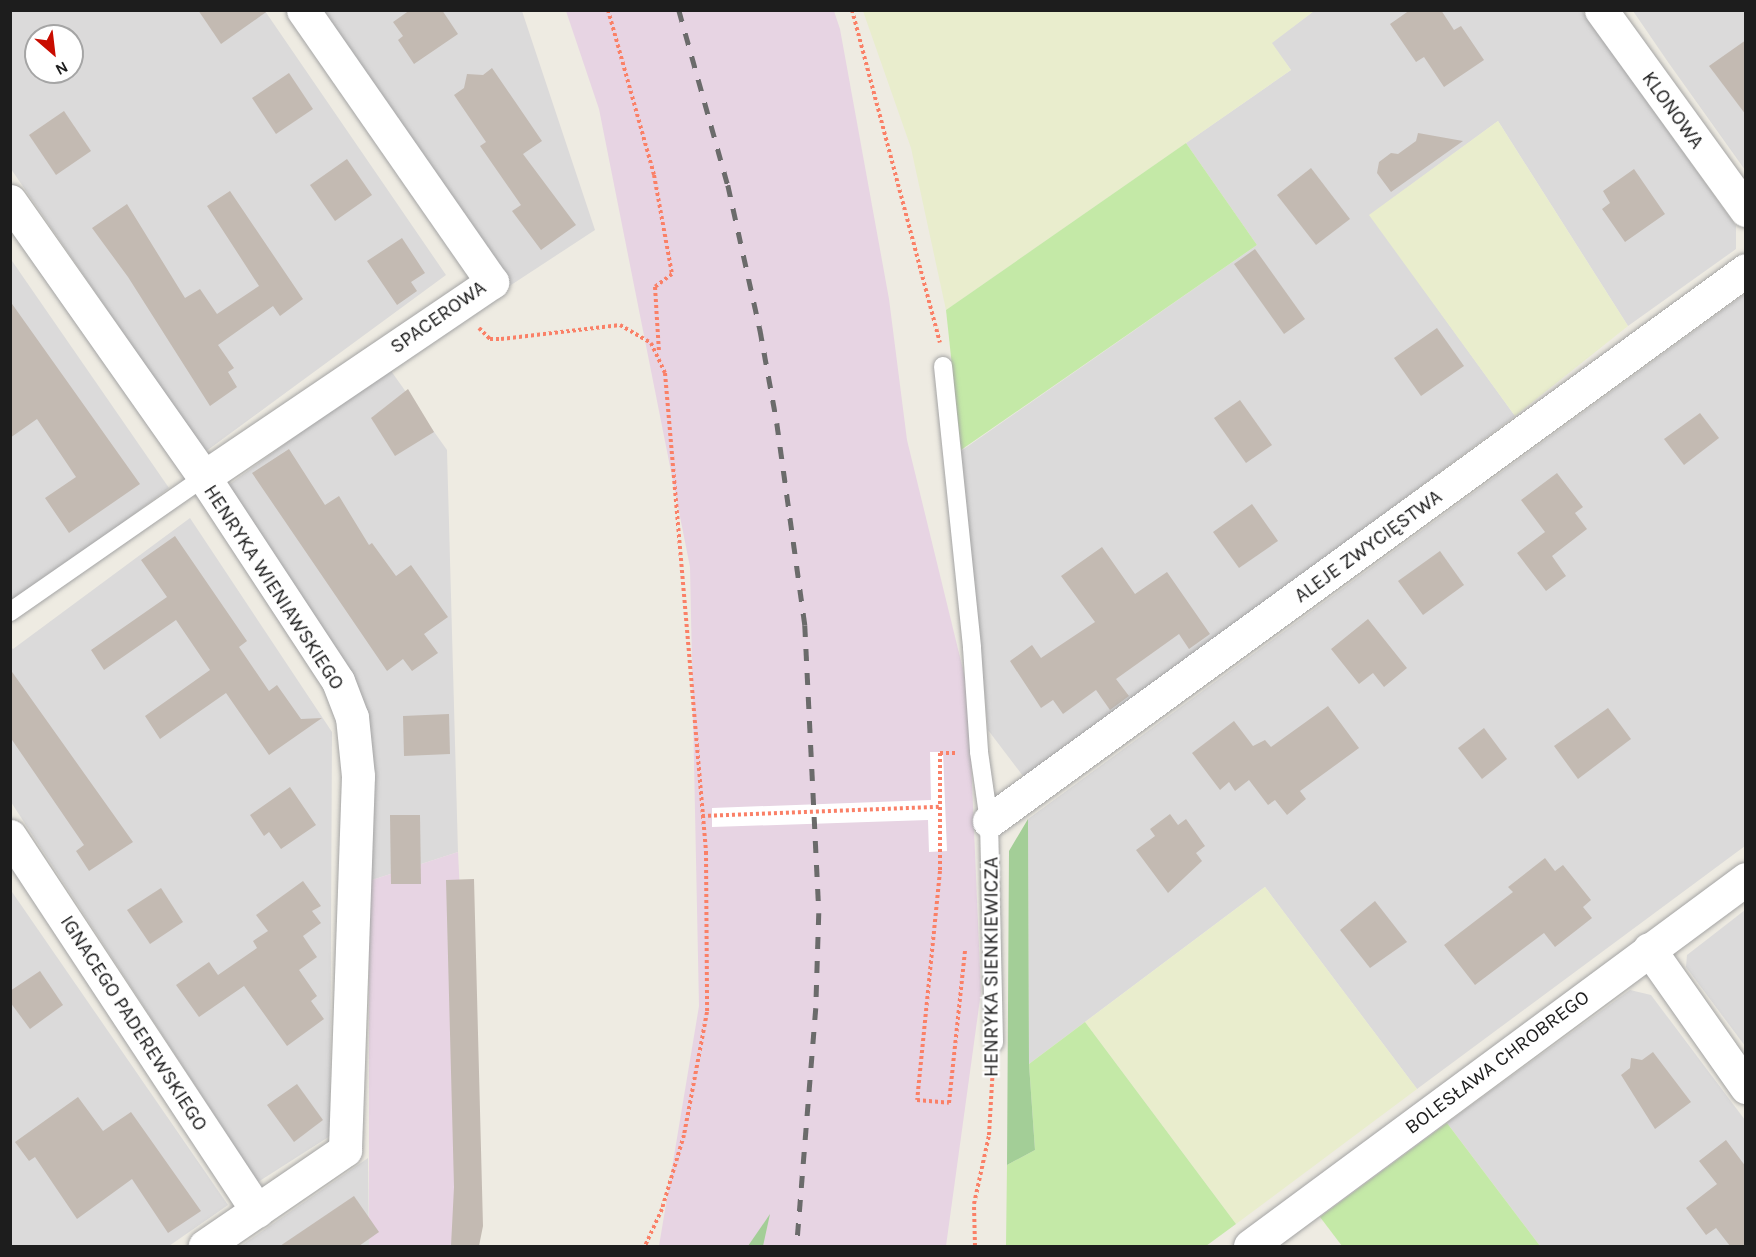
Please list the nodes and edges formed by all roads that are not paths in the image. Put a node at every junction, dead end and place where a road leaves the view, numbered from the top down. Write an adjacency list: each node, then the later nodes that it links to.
1 (303, 10): 7 (street, SPACEROWA)
2 (1601, 10): 4 (street, KLONOWA)
3 (10, 201): 7 (street, HENRYKA WIENIAWSKIEGO)
4 (1746, 210)
5 (1746, 270): 9 (street, ALEJE ZWYCIĘSTWA)
6 (943, 366): 9 (lane, HENRYKA SIENKIEWICZA)
7 (204, 477): 8 (lane); 15 (street, HENRYKA WIENIAWSKIEGO)
8 (10, 612)
9 (990, 821): 13 (lane, HENRYKA SIENKIEWICZA)
10 (10, 836): 15 (street, IGNACEGO PADEREWSKIEGO)
11 (1746, 879): 12 (street, BOLESŁAWA CHROBREGO)
12 (1649, 949): 14 (street); 17 (street, BOLESŁAWA CHROBREGO)
13 (994, 1043)
14 (1746, 1088)
15 (257, 1211): 16 (street, HENRYKA WIENIAWSKIEGO)
16 (205, 1246)
17 (1250, 1246)

